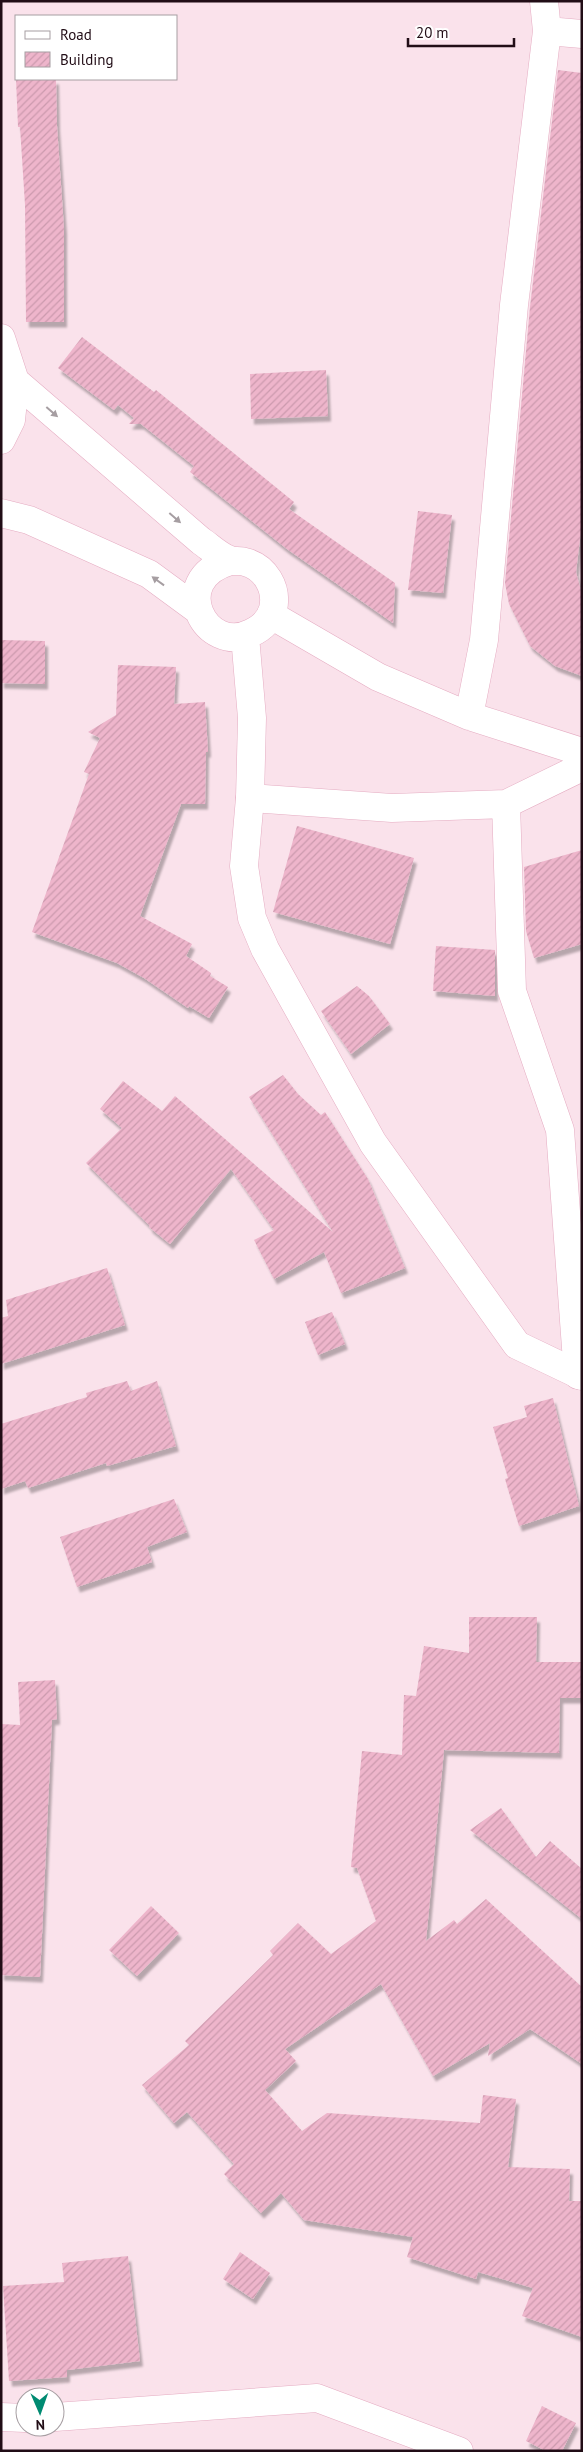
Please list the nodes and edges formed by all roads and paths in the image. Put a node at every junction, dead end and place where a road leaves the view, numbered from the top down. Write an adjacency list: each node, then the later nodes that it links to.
1 (544, 1): 2 (street)
2 (547, 31): 3 (street); 12 (street)
3 (582, 34)
4 (1, 338): 5 (street)
5 (15, 381): 6 (street); 8 (street, one-way to 8)
6 (1, 440)
7 (1, 513): 9 (street, one-way to 7)
8 (230, 561): 9 (street); 10 (street)
9 (198, 610): 11 (street)
10 (271, 615): 11 (street); 12 (street)
11 (245, 636): 15 (street)
12 (469, 716): 13 (street)
13 (582, 752)
14 (582, 767): 16 (street)
15 (250, 798): 16 (street); 17 (street)
16 (506, 804): 17 (street)
17 (580, 1376)
18 (65, 2416): 21 (street)
19 (1, 2417): 20 (street)
20 (15, 2418)
21 (459, 2451)

